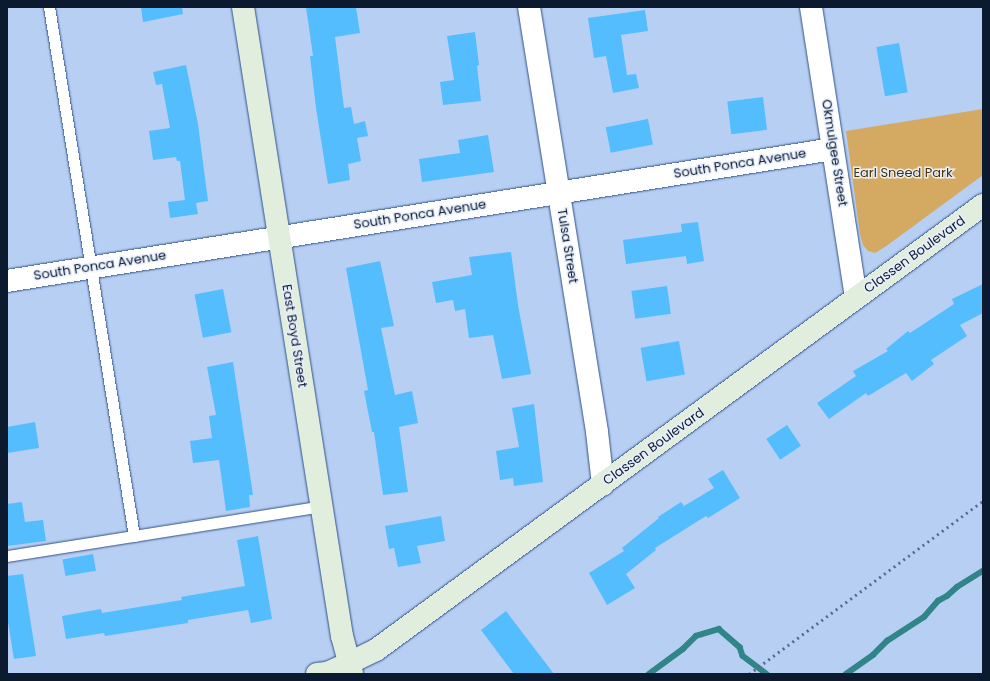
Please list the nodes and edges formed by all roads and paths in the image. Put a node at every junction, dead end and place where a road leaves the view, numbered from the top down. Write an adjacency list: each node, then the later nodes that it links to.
1 (49, 7): 9 (lane)
2 (243, 7): 8 (main road, East Boyd Street)
3 (530, 7): 6 (street, Tulsa Street)
4 (811, 7): 5 (street, Okmulgee Street)
5 (833, 149): 6 (street, South Ponca Avenue); 11 (street, Okmulgee Street)
6 (558, 193): 8 (street, South Ponca Avenue); 12 (street, Tulsa Street)
7 (983, 205): 11 (main road, Classen Boulevard)
8 (279, 238): 9 (street, South Ponca Avenue); 13 (main road, East Boyd Street)
9 (91, 268): 10 (street, South Ponca Avenue); 14 (lane)
10 (7, 281)
11 (856, 298): 12 (main road, Classen Boulevard)
12 (603, 485): 16 (main road, Classen Boulevard)
13 (321, 506): 14 (lane); 16 (main road, East Boyd Street)
14 (134, 536): 15 (lane)
15 (7, 556)
16 (351, 669): 17 (main road, Classen Boulevard)
17 (317, 674)

